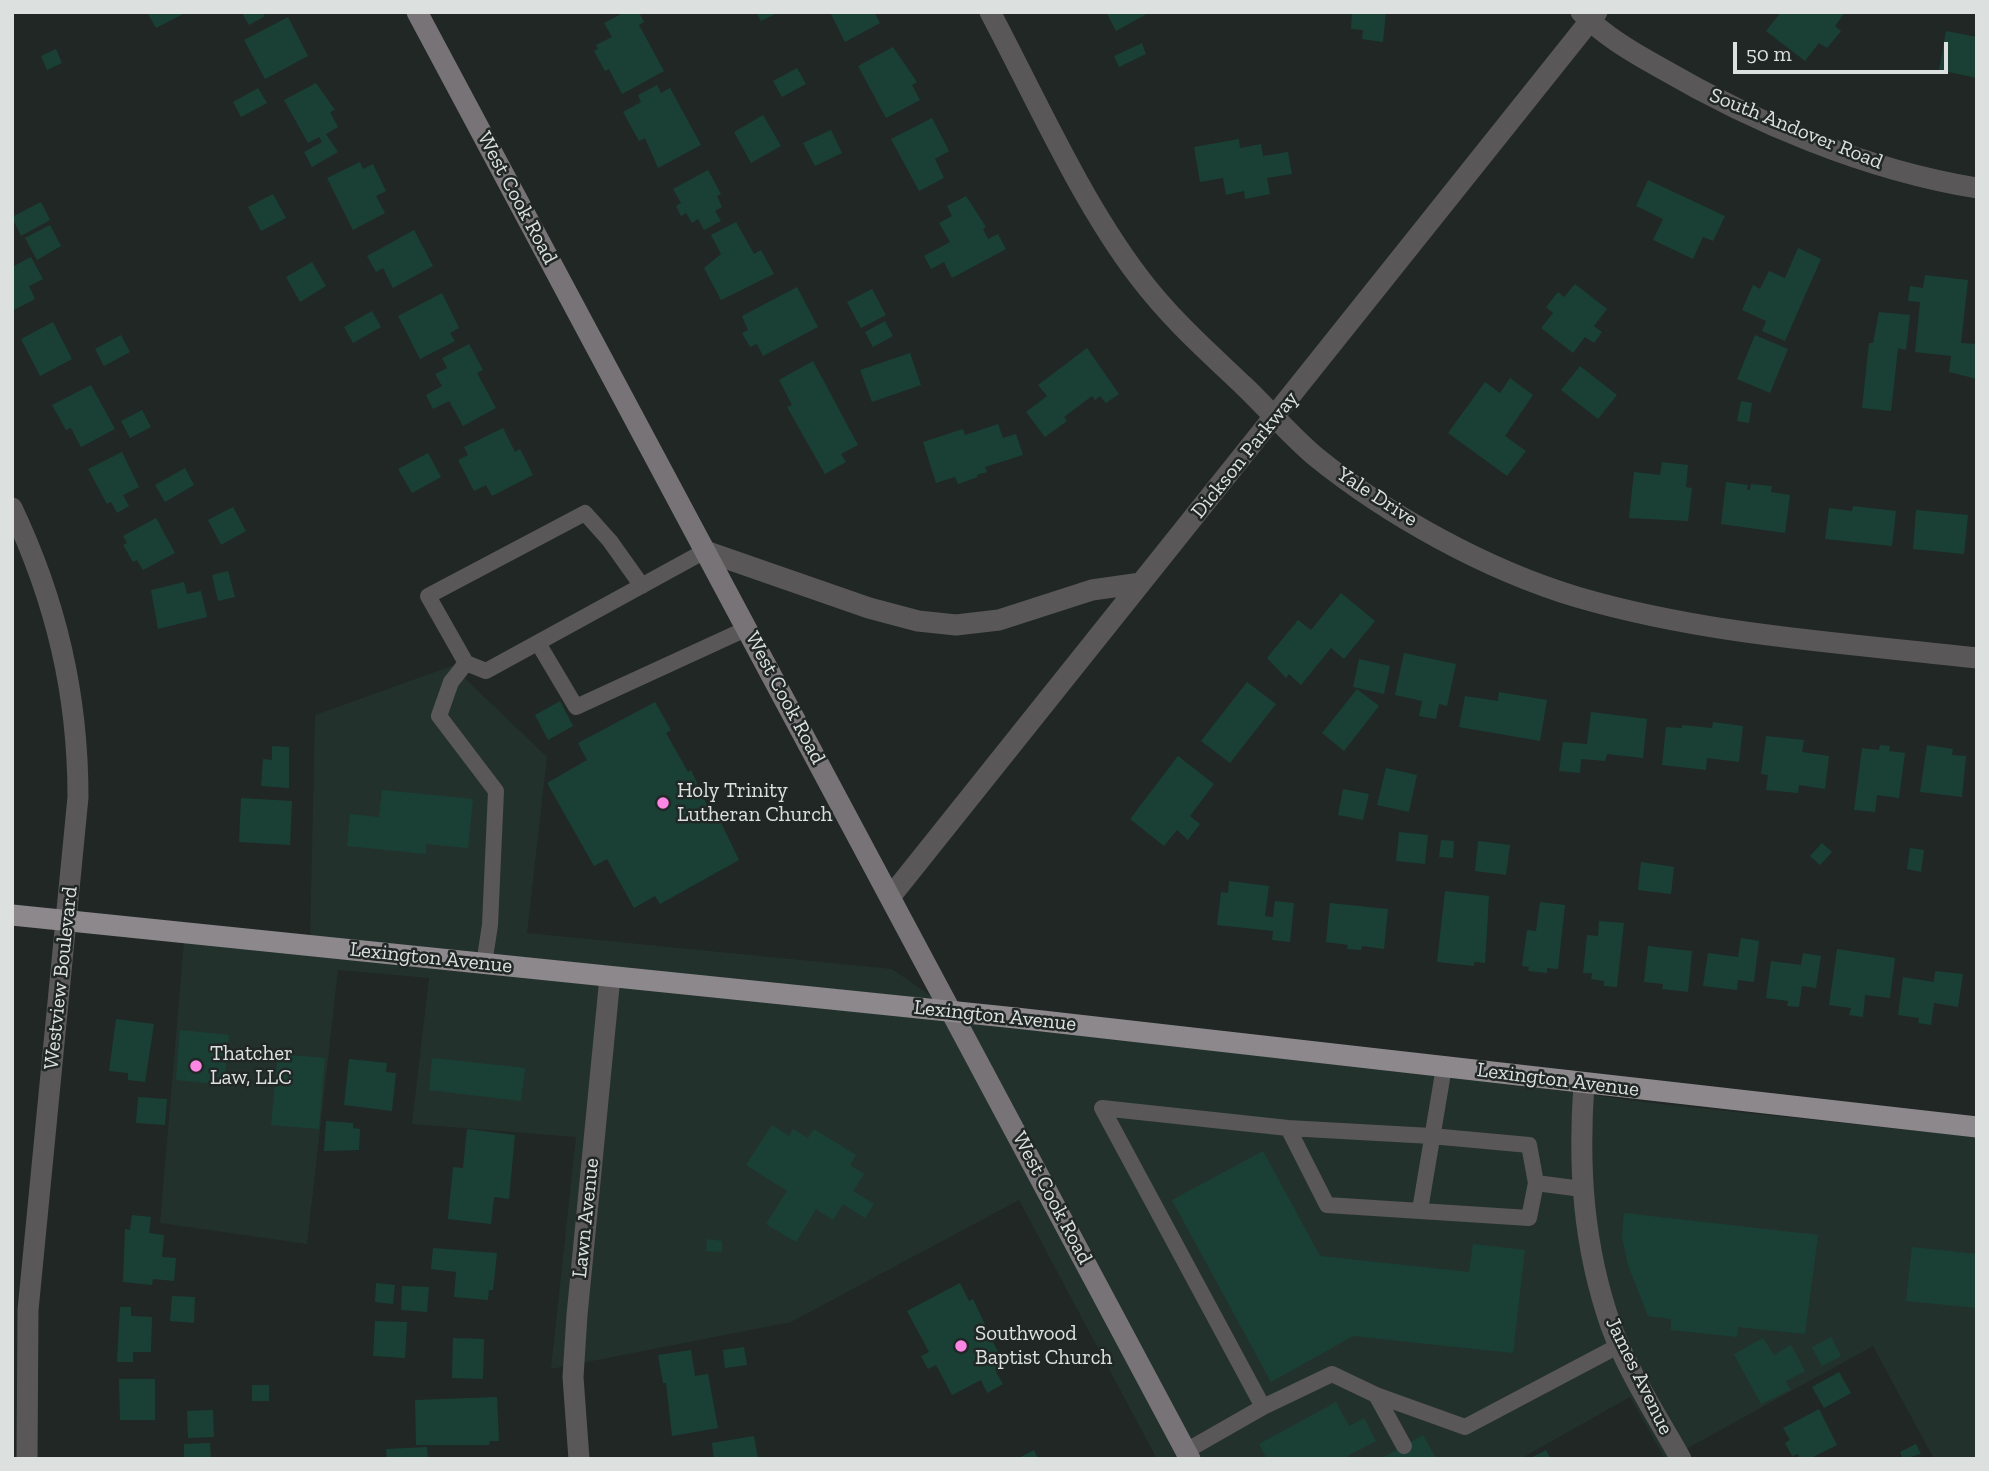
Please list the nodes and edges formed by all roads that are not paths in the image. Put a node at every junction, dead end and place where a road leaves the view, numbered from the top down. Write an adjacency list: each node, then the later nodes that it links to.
1 (418, 12): 7 (main road, West Cook Road)
2 (990, 12): 5 (street, Yale Drive)
3 (1589, 15): 4 (street, South Andover Road); 5 (street, Dickson Parkway)
4 (1977, 188)
5 (1276, 416): 8 (street, Dickson Parkway); 12 (street, Yale Drive)
6 (12, 508): 16 (street, Westview Boulevard)
7 (705, 551): 8 (street); 9 (lane); 10 (main road, West Cook Road)
8 (1141, 583): 14 (street, Dickson Parkway)
9 (642, 586): 11 (lane); 13 (lane)
10 (748, 628): 11 (lane); 14 (main road, West Cook Road)
11 (538, 643): 13 (lane)
12 (1977, 658)
13 (466, 663): 17 (lane)
14 (891, 896): 19 (main road, West Cook Road)
15 (12, 915): 16 (main road, Lexington Avenue)
16 (67, 920): 17 (main road, Lexington Avenue); 33 (street, Westview Boulevard)
17 (484, 964): 18 (main road, Lexington Avenue)
18 (610, 977): 19 (main road, Lexington Avenue); 34 (street, Lawn Avenue)
19 (954, 1012): 20 (main road, Lexington Avenue); 32 (main road, West Cook Road)
20 (1444, 1067): 21 (main road, Lexington Avenue); 24 (lane)
21 (1584, 1083): 22 (main road, Lexington Avenue); 26 (street, James Avenue)
22 (1977, 1127)
23 (1288, 1128): 24 (lane); 27 (lane); 30 (lane)
24 (1431, 1136): 25 (lane); 27 (lane)
25 (1536, 1183): 26 (lane); 27 (lane)
26 (1582, 1189): 28 (street, James Avenue)
27 (1420, 1210)
28 (1620, 1345): 29 (lane); 35 (street, James Avenue)
29 (1376, 1395): 30 (lane); 31 (lane)
30 (1263, 1407): 32 (lane)
31 (1404, 1446)
32 (1188, 1455)
33 (27, 1459)
34 (579, 1459)
35 (1681, 1459)

